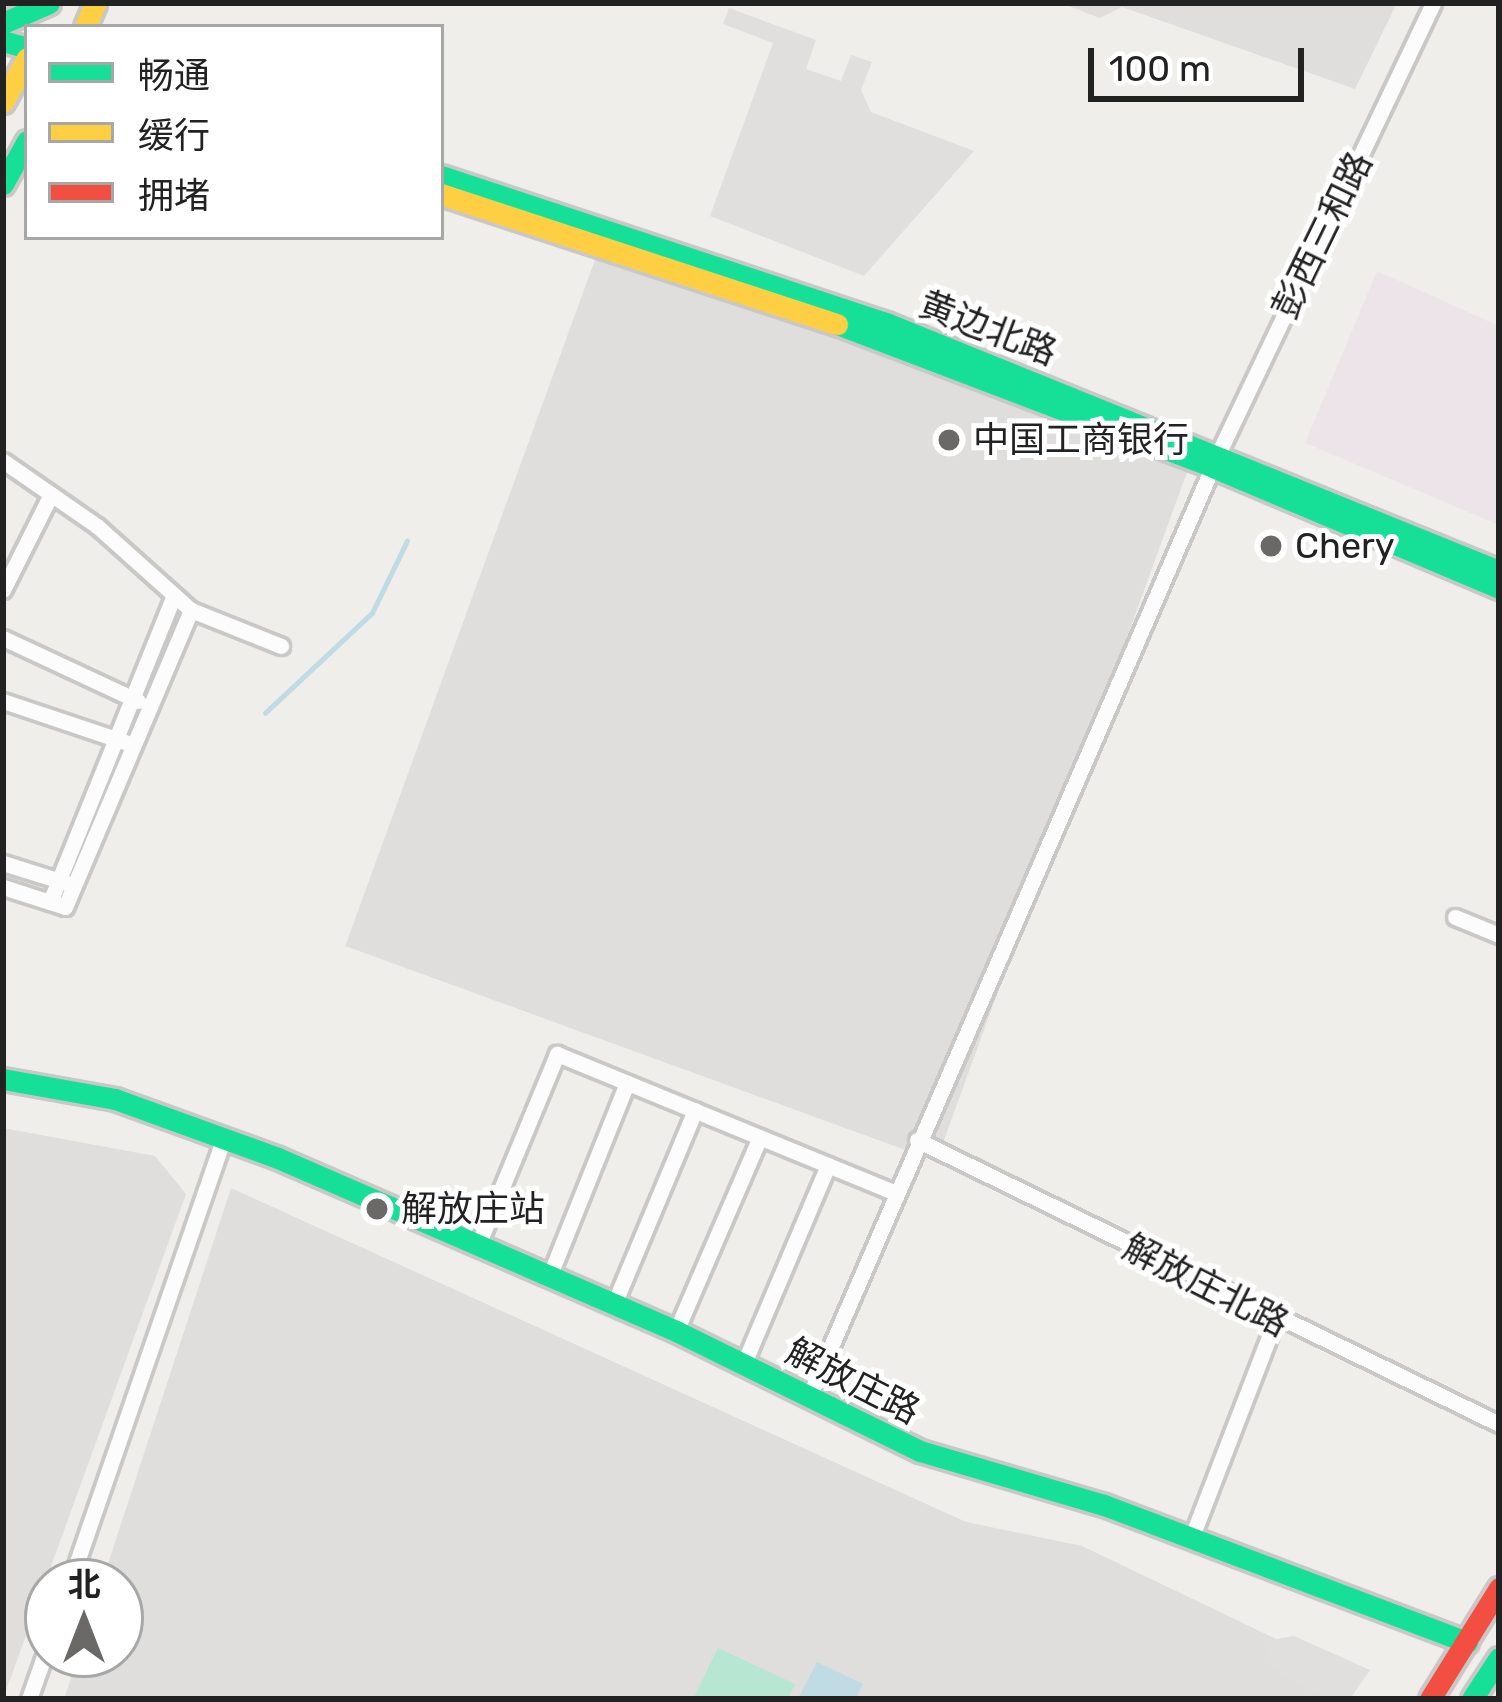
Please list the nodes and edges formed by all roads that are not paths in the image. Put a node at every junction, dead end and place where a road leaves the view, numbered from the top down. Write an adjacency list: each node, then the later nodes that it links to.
1 (52, 3): 3 (main road)
2 (1433, 3): 11 (street, 彭西三和路)
3 (3, 23)
4 (3, 41): 5 (main road)
5 (22, 58): 6 (main road)
6 (3, 102)
7 (24, 146): 9 (main road)
8 (444, 177): 11 (main road, 黄边北路)
9 (3, 184)
10 (444, 195): 11 (main road, 黄边北路)
11 (1216, 459): 14 (main road, 黄边北路); 15 (main road, 黄边北路); 35 (street, 彭西三和路)
12 (3, 461): 13 (street)
13 (51, 494): 16 (street); 17 (street)
14 (1499, 571)
15 (1499, 588)
16 (3, 590)
17 (174, 596): 18 (street); 23 (street)
18 (191, 610): 20 (street); 22 (street)
19 (3, 638): 22 (street)
20 (281, 646)
21 (3, 701): 23 (street)
22 (152, 707): 24 (street)
23 (116, 739): 24 (street); 26 (street)
24 (136, 746): 26 (street)
25 (3, 862): 26 (street)
26 (67, 884): 27 (street)
27 (3, 887)
28 (1454, 917): 29 (street)
29 (1499, 935)
30 (3, 1079): 34 (main road, 解放庄路)
31 (627, 1083): 32 (street); 38 (street); 39 (street)
32 (694, 1111): 33 (street); 40 (street)
33 (760, 1137): 36 (street); 42 (street)
34 (224, 1140): 38 (main road, 解放庄路); 47 (street)
35 (917, 1140): 37 (street, 彭西三和路); 41 (street, 解放庄北路)
36 (828, 1165): 37 (street); 43 (street)
37 (894, 1192): 44 (street, 彭西三和路)
38 (478, 1245): 39 (main road, 解放庄路)
39 (549, 1277): 40 (main road, 解放庄路)
40 (614, 1304): 42 (main road, 解放庄路)
41 (1275, 1321): 45 (street, 解放庄北路); 46 (street)
42 (676, 1331): 43 (main road, 解放庄路)
43 (744, 1363): 44 (main road, 解放庄路)
44 (809, 1397): 46 (main road, 解放庄路)
45 (1499, 1424)
46 (1191, 1539): 49 (main road, 解放庄路)
47 (78, 1558)
48 (1499, 1588): 49 (main road)
49 (1467, 1642): 51 (main road)
50 (1499, 1658): 52 (main road)
51 (1430, 1699)
52 (1472, 1699)

